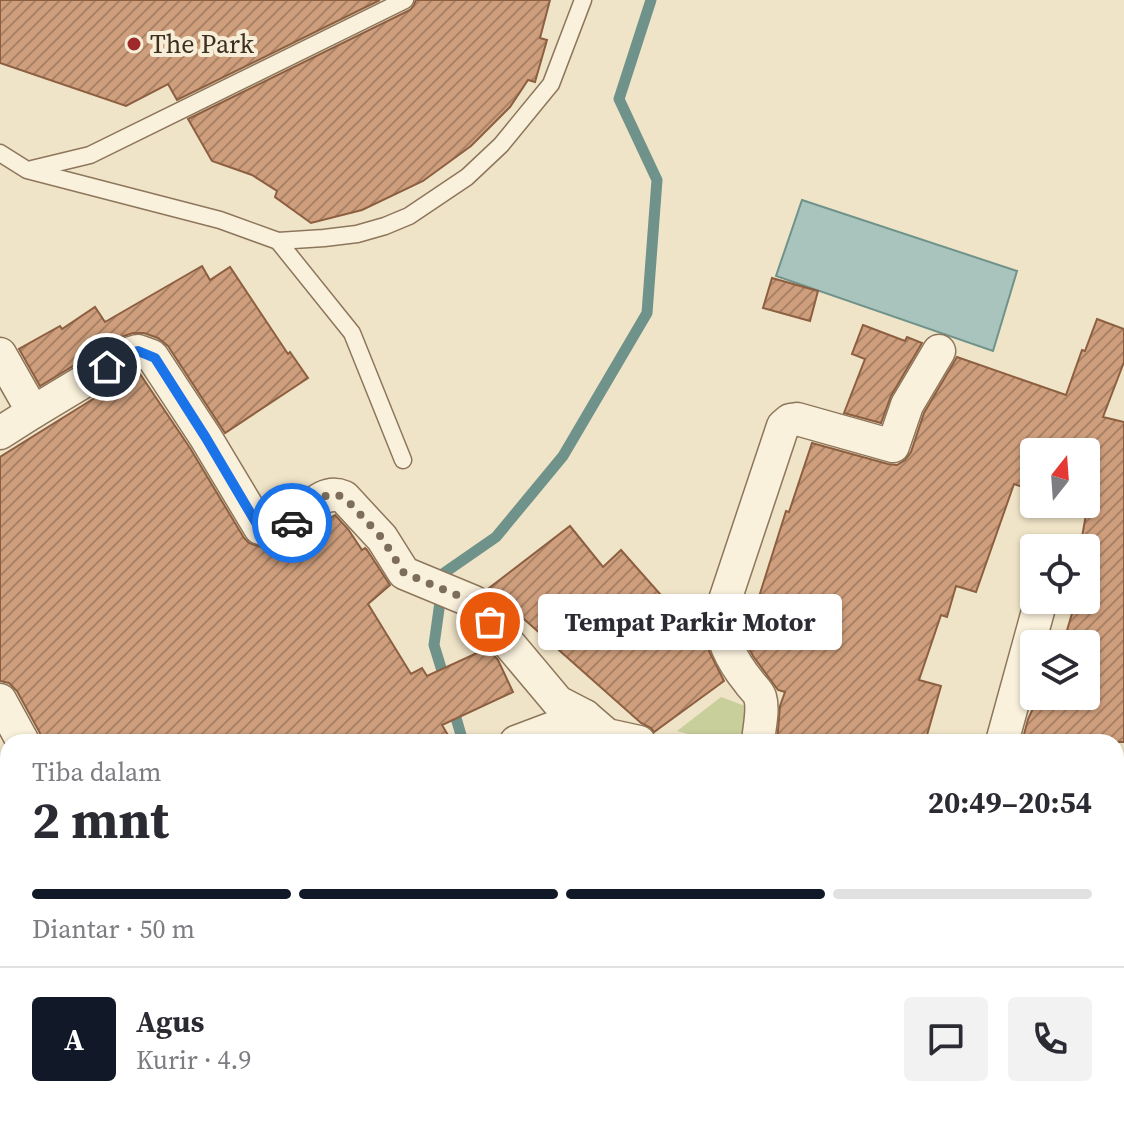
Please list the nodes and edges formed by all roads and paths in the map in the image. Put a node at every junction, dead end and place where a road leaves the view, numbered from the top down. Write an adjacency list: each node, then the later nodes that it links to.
1 (405, 0): 4 (lane)
2 (583, 0): 5 (lane)
3 (0, 153): 4 (lane)
4 (27, 170): 5 (lane)
5 (278, 241): 10 (lane)
6 (939, 351): 16 (street)
7 (0, 354): 8 (street)
8 (33, 412): 9 (street); 13 (street)
9 (0, 433)
10 (403, 460)
11 (1037, 614): 17 (street)
12 (0, 700): 14 (street)
13 (598, 731): 15 (street)
14 (19, 734)
15 (576, 734)
16 (759, 734)
17 (1004, 734)

